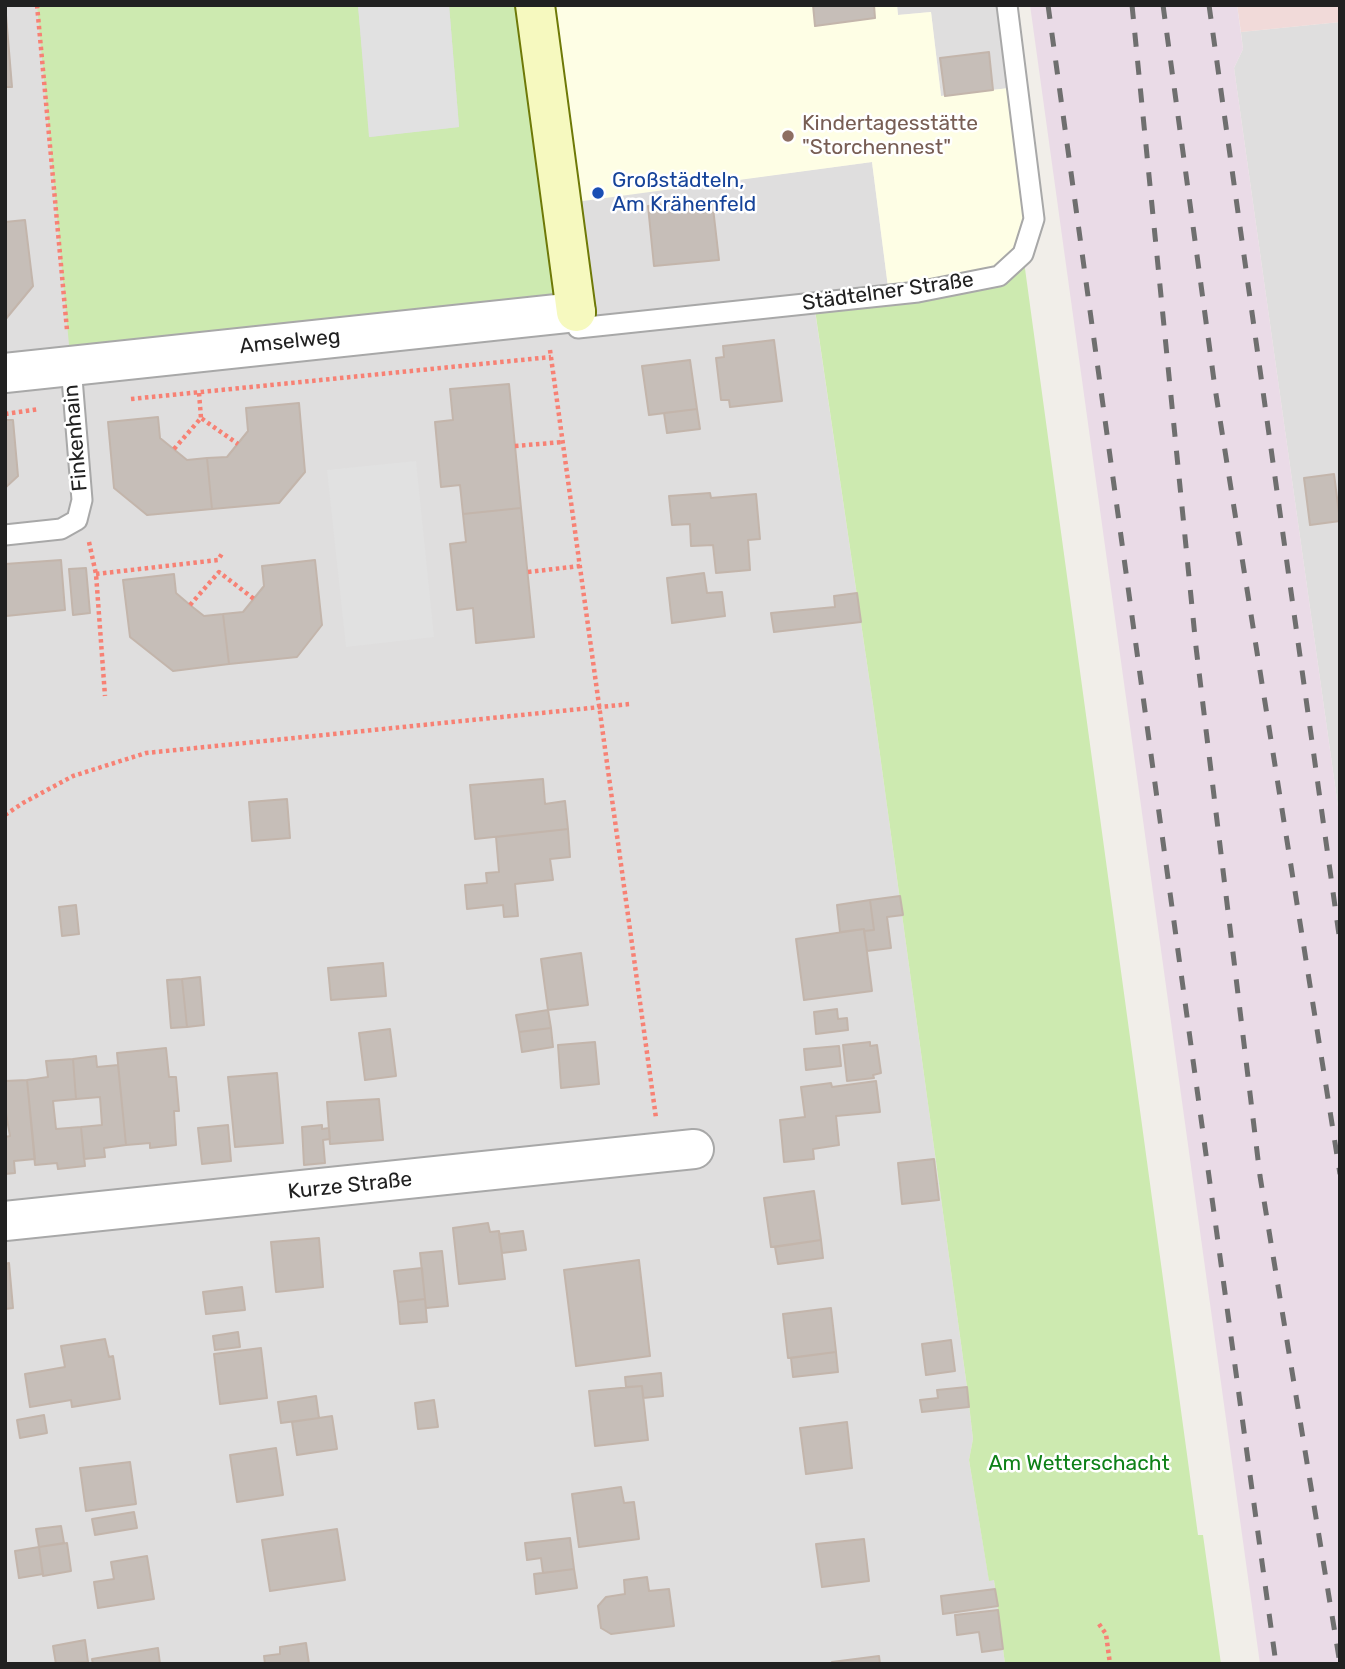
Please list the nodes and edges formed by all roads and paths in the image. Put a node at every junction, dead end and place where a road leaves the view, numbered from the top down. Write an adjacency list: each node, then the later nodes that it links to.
1 (37, 5): 6 (path)
2 (535, 5): 4 (street)
3 (1007, 5): 4 (lane, Städtelner Straße)
4 (566, 319): 5 (path); 6 (street, Amselweg)
5 (551, 357): 8 (path); 12 (path)
6 (71, 366): 7 (street, Amselweg); 9 (lane, Finkenhain)
7 (5, 373)
8 (199, 393): 9 (path); 11 (path)
9 (73, 405): 10 (path); 16 (lane, Finkenhain)
10 (5, 414)
11 (201, 418): 13 (path); 15 (path)
12 (563, 442): 14 (path); 20 (path)
13 (238, 444)
14 (515, 446)
15 (174, 449)
16 (77, 520): 17 (lane, Finkenhain); 23 (path)
17 (5, 535)
18 (223, 552): 19 (path)
19 (218, 560): 21 (path); 23 (path)
20 (580, 566): 22 (path); 28 (path)
21 (219, 572): 24 (path); 25 (path)
22 (528, 572)
23 (96, 574): 26 (path)
24 (254, 599)
25 (190, 605)
26 (105, 696)
27 (630, 704): 28 (path)
28 (600, 707): 29 (path); 30 (path)
29 (5, 815)
30 (678, 1151): 31 (street, Kurze Straße)
31 (5, 1221)
32 (1099, 1625): 33 (path)
33 (1110, 1664)

